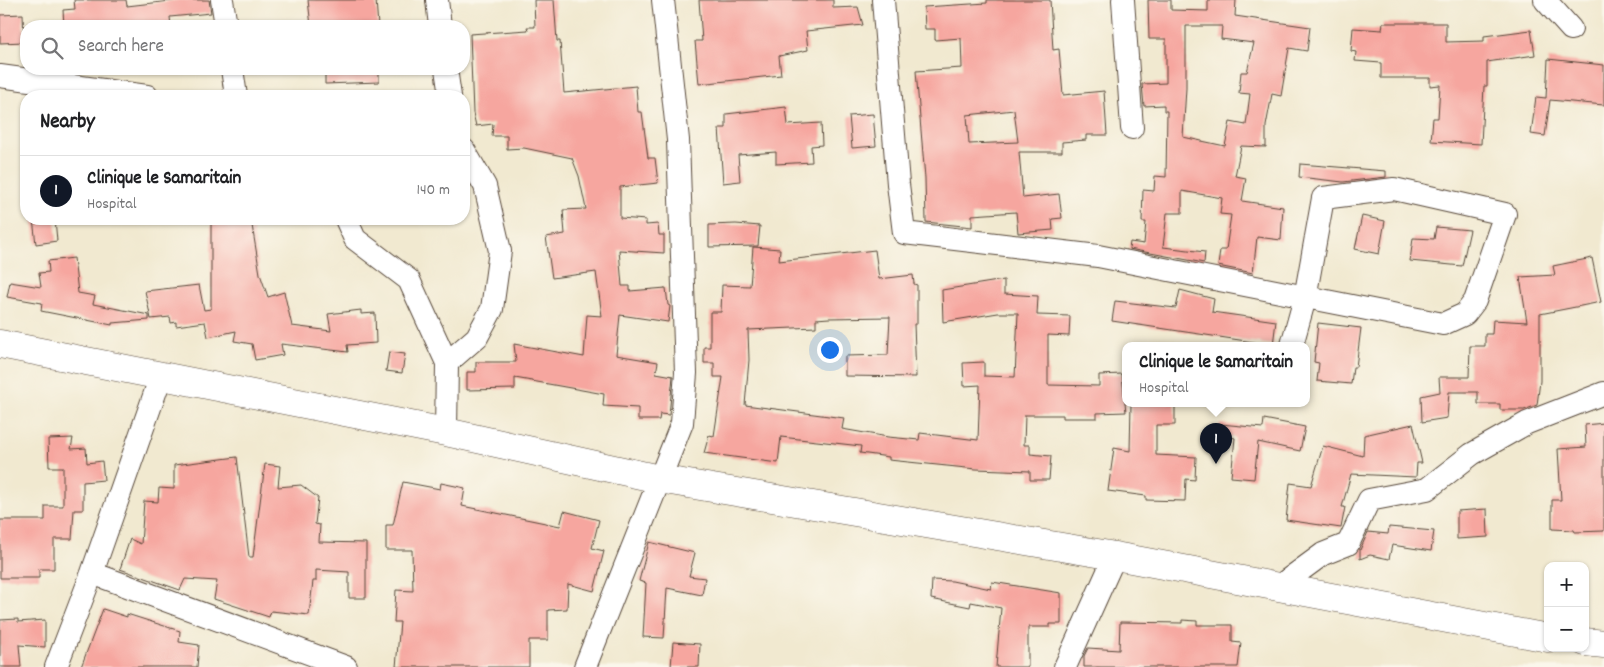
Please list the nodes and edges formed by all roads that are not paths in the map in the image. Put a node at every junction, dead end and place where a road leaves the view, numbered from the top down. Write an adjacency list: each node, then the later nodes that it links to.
1 (222, 0): 7 (street)
2 (437, 0): 8 (street)
3 (663, 0): 26 (street)
4 (883, 0): 19 (street)
5 (1123, 0): 16 (street)
6 (1545, 0): 9 (street)
7 (225, 20)
8 (439, 20)
9 (1571, 29)
10 (233, 75): 14 (street)
11 (447, 75): 15 (street)
12 (0, 76): 13 (street)
13 (103, 90)
14 (235, 90)
15 (449, 90)
16 (1132, 128)
17 (470, 160): 22 (street)
18 (349, 225): 22 (street)
19 (1305, 298): 19 (street); 20 (street)
20 (1293, 342)
21 (0, 344): 23 (street)
22 (447, 363): 25 (street)
23 (161, 376): 25 (street); 28 (street)
24 (1604, 393): 29 (street)
25 (446, 432): 26 (street)
26 (659, 479): 27 (street); 35 (street)
27 (1115, 556): 29 (street); 36 (street)
28 (92, 573): 33 (street); 34 (street)
29 (1278, 587): 30 (street)
30 (1544, 637)
31 (1589, 642): 32 (street)
32 (1604, 644)
33 (56, 667)
34 (346, 667)
35 (585, 667)
36 (1065, 667)

